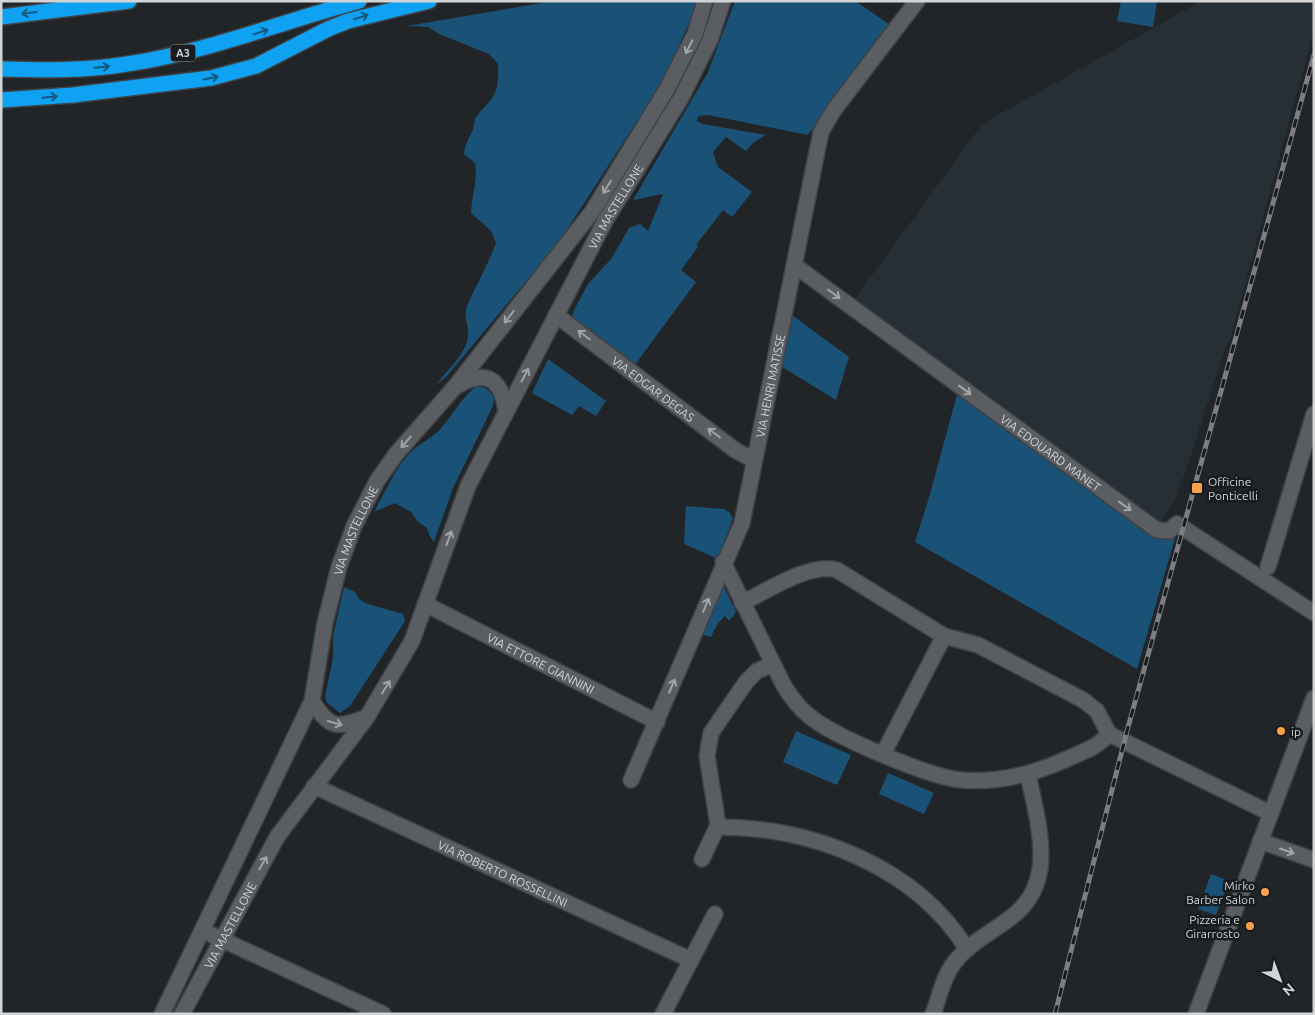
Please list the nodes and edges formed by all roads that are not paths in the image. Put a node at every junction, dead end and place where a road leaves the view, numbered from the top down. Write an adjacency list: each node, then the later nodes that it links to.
1 (129, 1): 7 (highway, one-way to 7)
2 (359, 1): 8 (highway, A3, one-way to 2)
3 (429, 1): 9 (highway, one-way to 3)
4 (705, 1): 10 (street, VIA MASTELLONE, one-way to 10)
5 (723, 1): 11 (street, VIA MASTELLONE)
6 (917, 1): 12 (street, VIA HENRI MATISSE)
7 (1, 17)
8 (1, 69)
9 (1, 100)
10 (592, 212): 11 (street); 14 (street, VIA MASTELLONE, one-way to 14)
11 (605, 221): 13 (street, VIA MASTELLONE)
12 (794, 265): 17 (street, VIA HENRI MATISSE); 22 (street, VIA EDOUARD MANET, one-way to 22)
13 (556, 315): 15 (street, VIA MASTELLONE, one-way to 13); 17 (street, VIA EDGAR DEGAS, one-way to 13)
14 (454, 388): 15 (street, VIA MASTELLONE); 26 (street, VIA MASTELLONE, one-way to 26)
15 (506, 412): 21 (street, VIA MASTELLONE, one-way to 15)
16 (1314, 414): 19 (street)
17 (754, 460): 18 (street, VIA HENRI MATISSE)
18 (723, 562): 20 (street); 28 (street, VIA HENRI MATISSE, one-way to 18)
19 (1268, 567)
20 (742, 603): 23 (street); 24 (street)
21 (425, 604): 27 (street, VIA MASTELLONE, one-way to 21); 28 (street, VIA ETTORE GIANNINI)
22 (1314, 613)
23 (944, 636): 29 (street); 30 (street)
24 (773, 664): 30 (street); 35 (street)
25 (1314, 698): 34 (street)
26 (312, 701): 27 (street, one-way to 27); 40 (street, VIA MASTELLONE)
27 (367, 717): 33 (street, VIA MASTELLONE)
28 (656, 722): 32 (street, VIA HENRI MATISSE)
29 (1109, 734): 31 (street); 34 (street)
30 (883, 754): 31 (street)
31 (1028, 774): 42 (street)
32 (631, 780)
33 (314, 786): 41 (street, VIA MASTELLONE, one-way to 33); 43 (street, VIA ROBERTO ROSSELLINI)
34 (1270, 812): 36 (street)
35 (717, 827): 37 (street); 42 (street)
36 (1260, 841): 38 (street, one-way to 38); 49 (street)
37 (702, 859)
38 (1314, 860)
39 (715, 914): 43 (street)
40 (202, 931): 41 (street); 44 (street, VIA MASTELLONE)
41 (220, 939): 45 (street, VIA MASTELLONE); 46 (street)
42 (967, 949): 48 (street)
43 (691, 960): 47 (street)
44 (162, 1014)
45 (182, 1014)
46 (383, 1014)
47 (663, 1014)
48 (933, 1014)
49 (1196, 1014)

